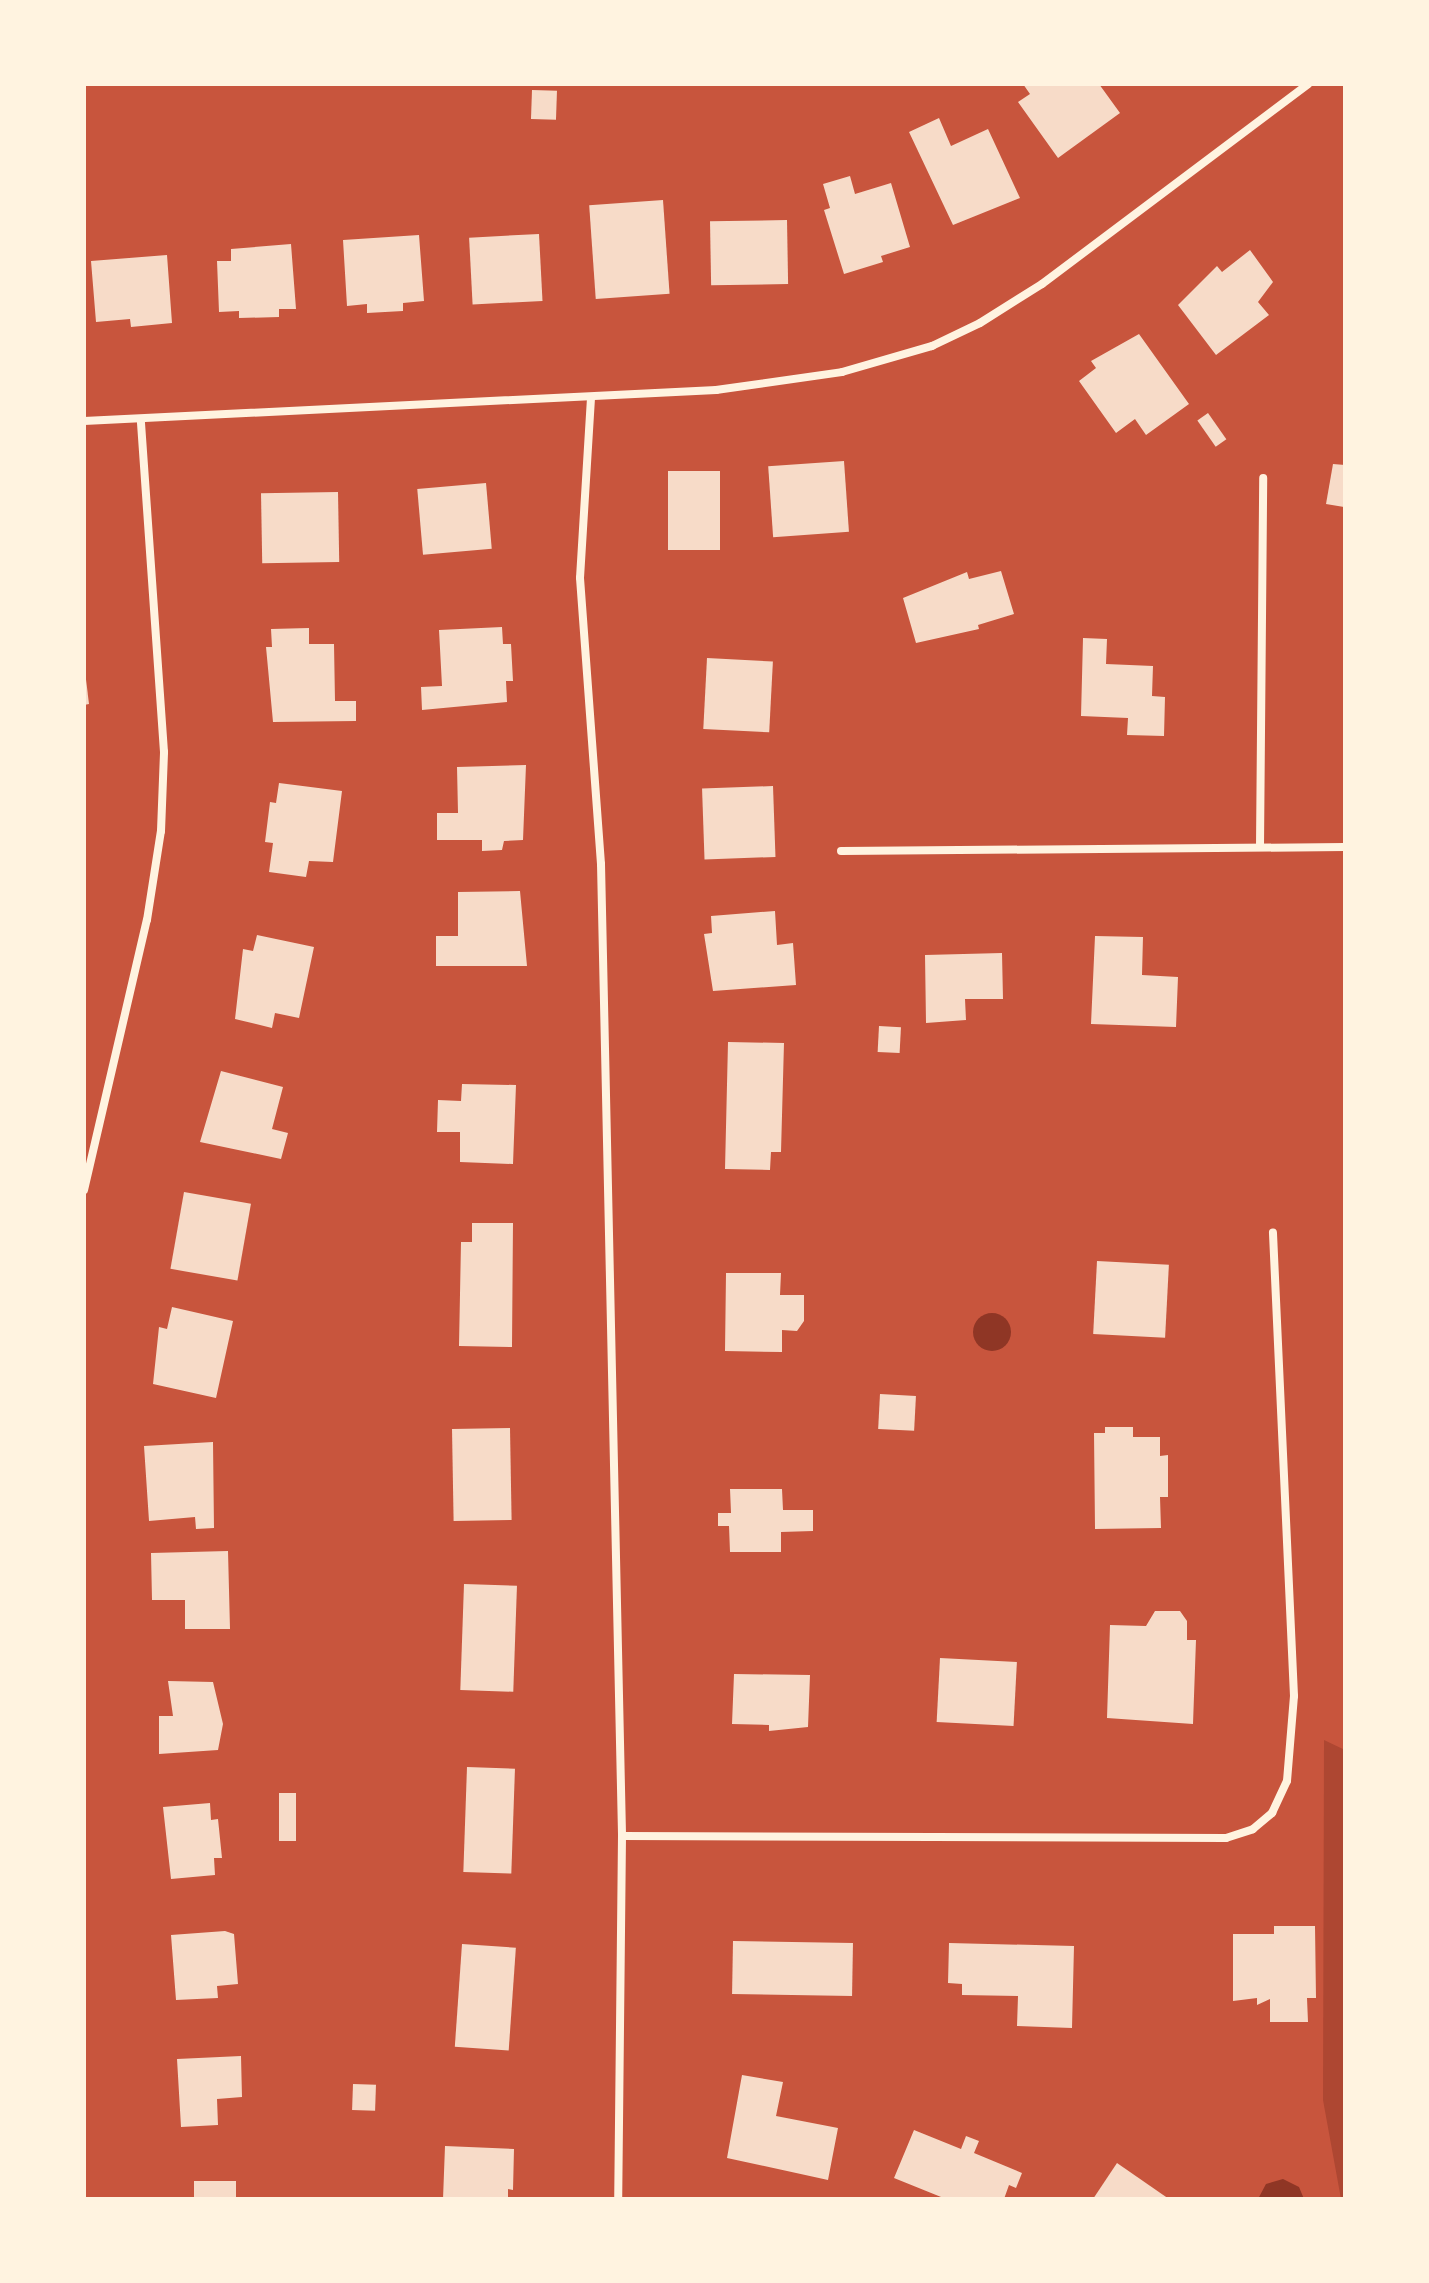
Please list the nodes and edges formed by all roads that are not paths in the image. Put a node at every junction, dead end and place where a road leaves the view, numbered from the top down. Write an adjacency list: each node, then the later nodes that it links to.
1 (1308, 84): 2 (street)
2 (591, 398): 3 (street); 11 (street)
3 (141, 420): 4 (street); 9 (street)
4 (84, 421)
5 (1263, 478): 6 (street)
6 (1260, 846): 7 (street); 8 (street)
7 (1345, 847)
8 (841, 851)
9 (84, 1190)
10 (1273, 1232): 11 (street)
11 (622, 1836): 12 (street)
12 (618, 2199)

